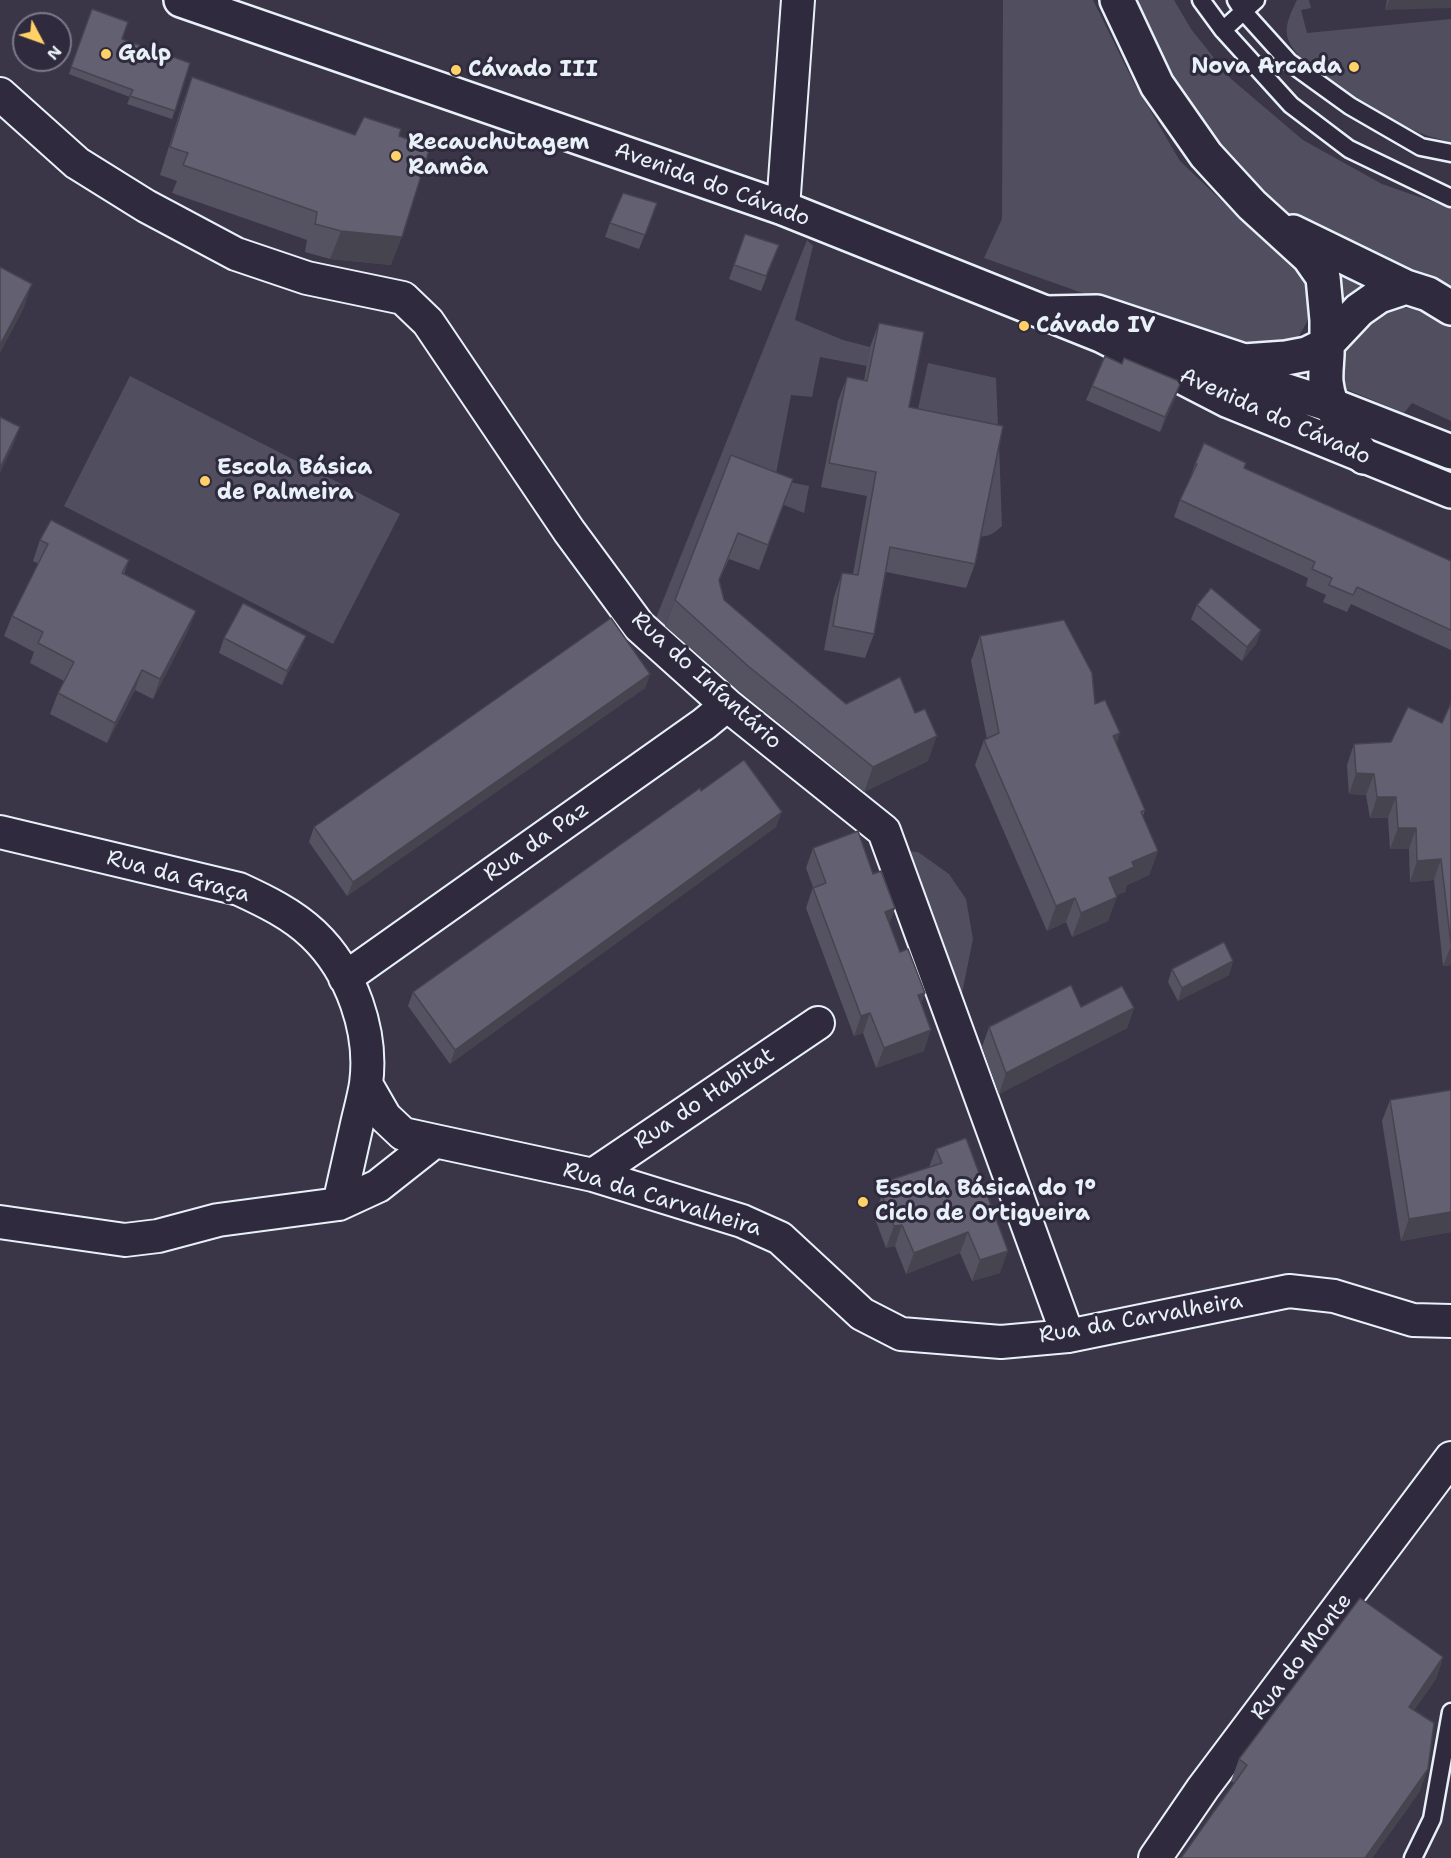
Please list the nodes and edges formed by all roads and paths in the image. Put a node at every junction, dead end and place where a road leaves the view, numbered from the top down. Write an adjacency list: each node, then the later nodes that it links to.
1 (181, 0): 10 (main road, Avenida do Cávado)
2 (798, 0): 10 (street)
3 (1117, 0): 11 (main road)
4 (1201, 0): 6 (lane)
5 (1245, 4): 6 (lane); 8 (lane)
6 (1223, 30): 9 (lane)
7 (0, 94): 21 (street, Rua do Infantário)
8 (1451, 153)
9 (1451, 198)
10 (783, 208): 14 (main road, Avenida do Cávado)
11 (1270, 221): 12 (main road); 16 (main road)
12 (1406, 287): 13 (main road); 16 (main road)
13 (1451, 308)
14 (1047, 313): 15 (main road, Avenida do Cávado); 16 (main road)
15 (1103, 336): 17 (main road, Avenida do Cávado); 19 (main road, Avenida do Cávado)
16 (1327, 344): 17 (main road)
17 (1331, 405): 18 (main road, Avenida do Cávado); 19 (main road)
18 (1451, 452)
19 (1364, 457): 20 (main road, Avenida do Cávado)
20 (1451, 491)
21 (727, 705): 23 (street, Rua da Paz); 31 (street, Rua do Infantário)
22 (0, 832): 23 (street, Rua da Graça)
23 (345, 978): 25 (street, Rua da Graça)
24 (818, 1023): 27 (street, Rua do Habitat)
25 (366, 1084): 26 (street, Rua da Carvalheira); 28 (street, Rua da Graça)
26 (435, 1141): 27 (street, Rua da Carvalheira); 28 (street)
27 (593, 1175): 31 (street, Rua da Carvalheira)
28 (339, 1204): 29 (street)
29 (0, 1222)
30 (1451, 1321): 31 (street, Rua da Carvalheira)
31 (1068, 1336)
32 (1451, 1458): 34 (street, Rua do Monte)
33 (1451, 1712): 35 (lane)
34 (1155, 1858)
35 (1413, 1858)

